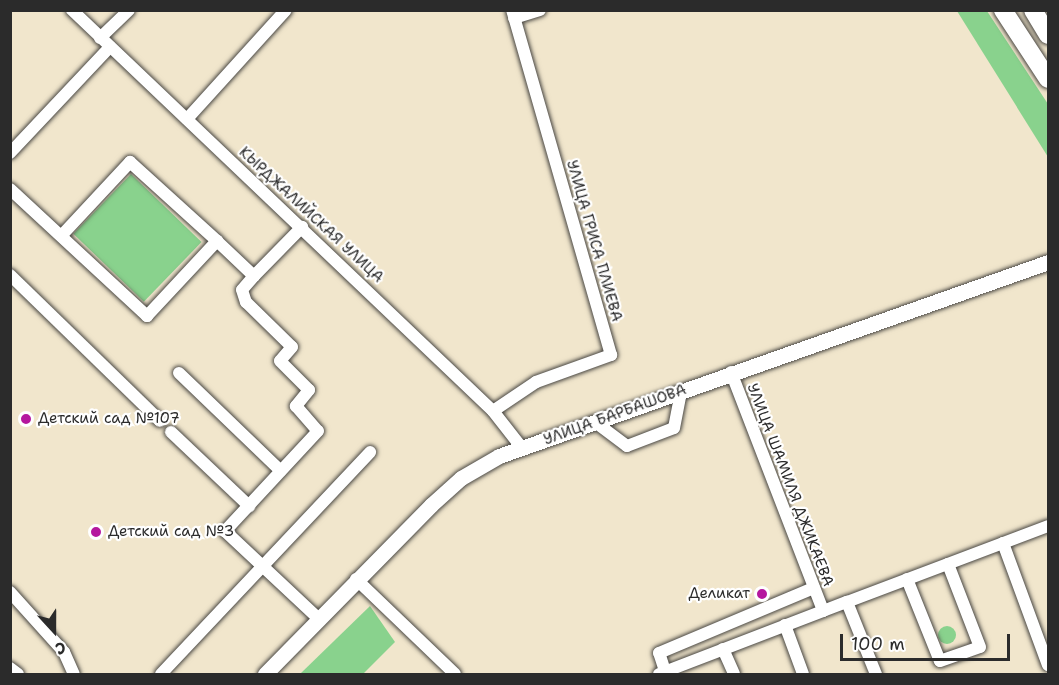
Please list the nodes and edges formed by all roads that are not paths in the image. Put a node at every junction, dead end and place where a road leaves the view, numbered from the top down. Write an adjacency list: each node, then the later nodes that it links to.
1 (72, 10): 9 (street, КЫРДЖАЛИЙСКАЯ УЛИЦА)
2 (129, 10): 9 (street)
3 (286, 10): 11 (street)
4 (540, 10): 7 (street)
5 (1003, 10): 10 (highway)
6 (1033, 10): 8 (highway)
7 (513, 14): 25 (street, УЛИЦА ГРИСА ПЛИЕВА)
8 (1048, 35)
9 (105, 42): 11 (street, КЫРДЖАЛИЙСКАЯ УЛИЦА); 12 (street)
10 (1048, 79)
11 (187, 119): 14 (street, КЫРДЖАЛИЙСКАЯ УЛИЦА)
12 (10, 153)
13 (10, 189): 15 (street)
14 (302, 227): 21 (street); 25 (street, КЫРДЖАЛИЙСКАЯ УЛИЦА)
15 (62, 235): 16 (street); 16 (street)
16 (217, 241): 21 (street)
17 (1048, 253): 19 (main road, УЛИЦА БАРБАШОВА)
18 (1048, 262): 19 (main road, УЛИЦА БАРБАШОВА)
19 (1032, 264): 22 (main road, УЛИЦА БАРБАШОВА)
20 (10, 275): 26 (street)
21 (254, 276): 31 (street)
22 (731, 372): 24 (main road, УЛИЦА БАРБАШОВА); 39 (street, УЛИЦА ШАМИЛЯ ДЖИКАЕВА)
23 (180, 373): 31 (street)
24 (681, 391): 27 (main road, УЛИЦА БАРБАШОВА); 27 (street)
25 (493, 411): 29 (street, КЫРДЖАЛИЙСКАЯ УЛИЦА)
26 (160, 421)
27 (595, 422): 29 (main road, УЛИЦА БАРБАШОВА)
28 (171, 432): 32 (street)
29 (522, 448): 37 (main road, УЛИЦА БАРБАШОВА)
30 (370, 452): 36 (street)
31 (281, 471): 32 (street)
32 (249, 506): 36 (street)
33 (1048, 526): 34 (street)
34 (1003, 543): 35 (street); 47 (street)
35 (948, 564): 38 (street); 38 (street)
36 (263, 566): 43 (street); 52 (street)
37 (357, 579): 43 (main road, УЛИЦА БАРБАШОВА); 54 (street)
38 (906, 579): 41 (street)
39 (814, 588): 42 (street, УЛИЦА ШАМИЛЯ ДЖИКАЕВА); 49 (street)
40 (10, 592): 51 (street)
41 (847, 602): 42 (street, УЛИЦА ШАМИЛЯ ДЖИКАЕВА); 58 (street, УЛИЦА ШАМИЛЯ ДЖИКАЕВА)
42 (822, 611): 44 (street)
43 (318, 618): 53 (main road, УЛИЦА БАРБАШОВА)
44 (785, 625): 45 (street); 57 (street)
45 (723, 649): 46 (street); 56 (street)
46 (689, 662): 49 (street); 55 (street)
47 (1048, 665)
48 (10, 668): 50 (street)
49 (661, 673)
50 (18, 675)
51 (74, 675)
52 (161, 675)
53 (265, 675)
54 (455, 675)
55 (694, 675)
56 (734, 675)
57 (803, 675)
58 (876, 675)

